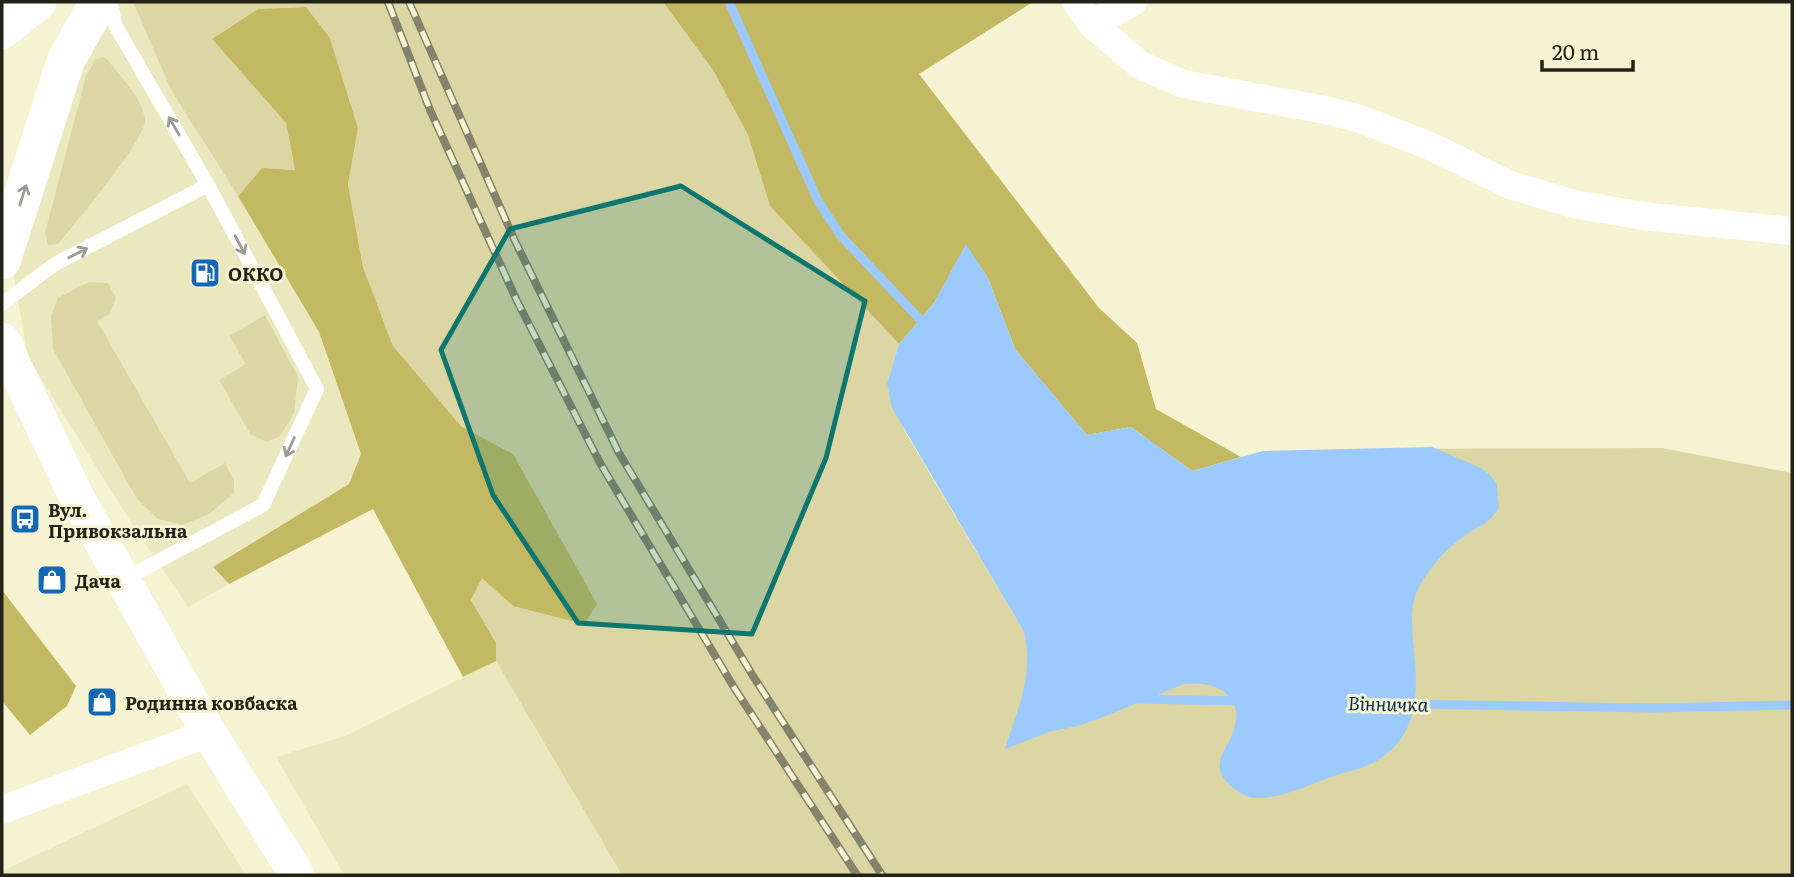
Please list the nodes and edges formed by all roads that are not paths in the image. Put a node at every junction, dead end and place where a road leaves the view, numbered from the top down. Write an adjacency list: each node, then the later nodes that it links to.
1 (37, 2): 6 (main road)
2 (99, 2): 9 (main road, one-way to 2)
3 (111, 2): 7 (lane, one-way to 3)
4 (1133, 2): 5 (street)
5 (1084, 13): 8 (street)
6 (2, 30)
7 (208, 185): 10 (lane, one-way to 7); 12 (lane, one-way to 12)
8 (1792, 231)
9 (2, 260)
10 (2, 304)
11 (4, 345): 12 (street)
12 (123, 580): 13 (street)
13 (209, 733): 14 (street); 15 (street)
14 (2, 810)
15 (297, 875)

